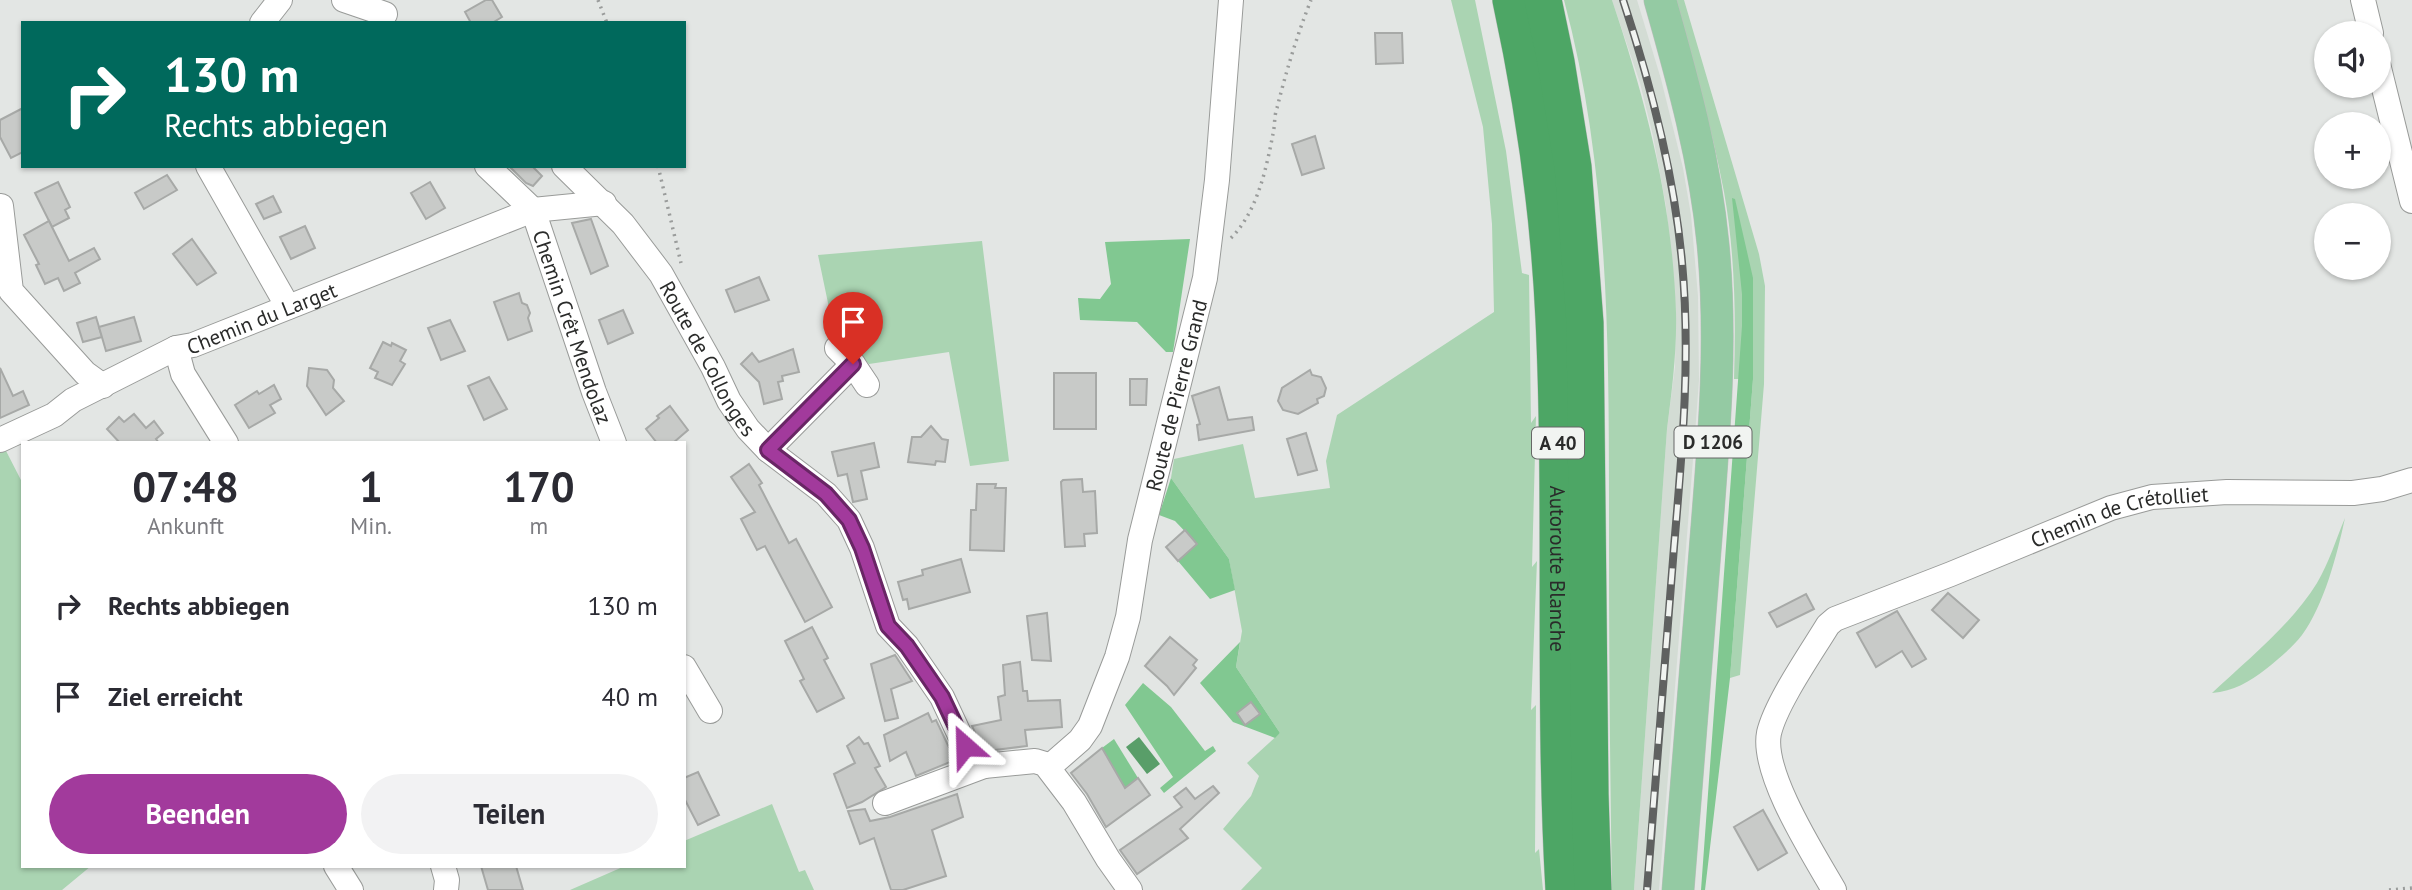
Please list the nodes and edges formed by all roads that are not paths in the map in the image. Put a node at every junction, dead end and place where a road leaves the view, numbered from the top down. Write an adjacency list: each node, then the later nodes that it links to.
1 (280, 0): 9 (street)
2 (344, 0): 8 (street)
3 (1231, 0): 32 (street, Route de Pierre Grand)
4 (1511, 0): 40 (highway, Autoroute Blanche / A 40)
5 (1543, 0): 41 (highway, Autoroute Blanche / A 40)
6 (1660, 0): 42 (main road, D 1206)
7 (2363, 0): 10 (street)
8 (383, 12)
9 (264, 21)
10 (2368, 21)
11 (2386, 98): 15 (street)
12 (209, 168): 20 (street)
13 (489, 168): 18 (street)
14 (566, 168): 16 (street, Route de Collonges)
15 (2412, 201)
16 (604, 203): 18 (street, Chemin du Larget); 27 (street, Route de Collonges)
17 (1, 206): 19 (street)
18 (533, 210): 20 (street, Chemin du Larget); 26 (street, Chemin Crêt Mendolaz)
19 (6, 288): 23 (street)
20 (289, 307): 21 (street, Chemin du Larget)
21 (176, 348): 23 (street, Chemin du Larget); 25 (street)
22 (867, 385): 27 (street)
23 (103, 386): 24 (street, Chemin du Larget)
24 (0, 440)
25 (225, 441)
26 (613, 441)
27 (768, 450): 31 (street, Route de Collonges)
28 (2412, 480): 36 (street, Chemin de Crétolliet)
29 (686, 674): 30 (street)
30 (710, 711)
31 (979, 764): 32 (street); 33 (street)
32 (1049, 767): 39 (street)
33 (885, 803)
34 (338, 868): 37 (street)
35 (444, 868): 38 (street)
36 (1827, 887)
37 (351, 890)
38 (446, 890)
39 (1130, 890)
40 (1564, 890)
41 (1593, 890)
42 (1678, 890)

